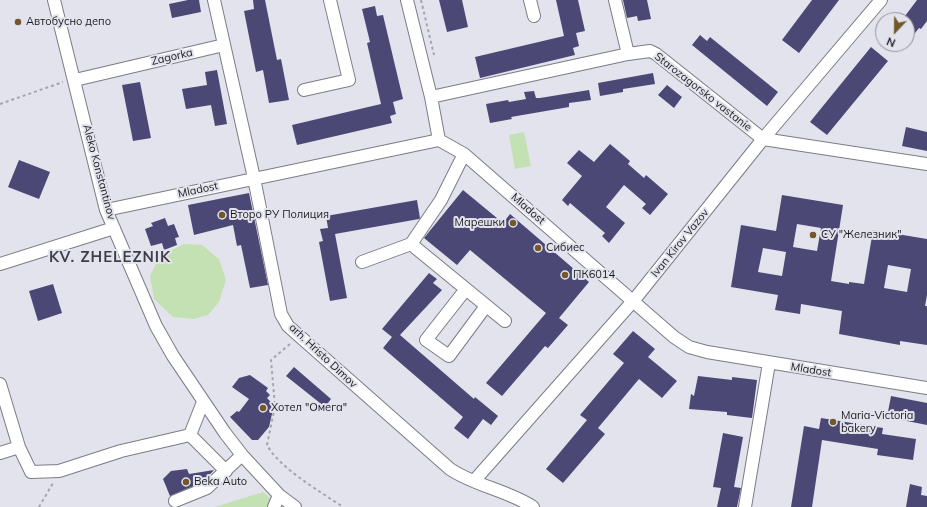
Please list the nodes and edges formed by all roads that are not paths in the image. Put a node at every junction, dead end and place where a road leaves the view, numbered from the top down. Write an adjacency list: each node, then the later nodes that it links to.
1 (54, 0): 11 (street, Aleko Konstantinov)
2 (214, 0): 9 (street)
3 (330, 0): 12 (street)
4 (407, 0): 13 (street)
5 (530, 0): 8 (street)
6 (615, 0): 10 (street)
7 (881, 0): 15 (street, Ivan Kirov Vazov)
8 (534, 16)
9 (224, 45): 11 (street, Zagorka); 18 (street, arh. Hristo Dimov)
10 (628, 54): 13 (street, Starozagorsko vastanie); 15 (street, Starozagorsko vastanie)
11 (75, 80): 19 (street, Aleko Konstantinov)
12 (304, 90)
13 (431, 97): 14 (street)
14 (439, 140): 16 (street, Mladost); 18 (street, Mladost)
15 (763, 140): 17 (street); 25 (street, Ivan Kirov Vazov)
16 (464, 154): 21 (street); 25 (street, Mladost)
17 (927, 164)
18 (254, 178): 19 (street, Mladost); 37 (street, arh. Hristo Dimov)
19 (106, 210): 20 (street, Aleko Konstantinov)
20 (114, 228): 23 (street); 31 (street, Aleko Konstantinov)
21 (411, 244): 22 (street); 24 (street)
22 (362, 262)
23 (0, 264)
24 (466, 289): 26 (street); 26 (street)
25 (634, 300): 28 (street, Mladost); 37 (street, Ivan Kirov Vazov)
26 (486, 306): 27 (street)
27 (505, 321)
28 (769, 363): 30 (street, Mladost); 43 (street)
29 (0, 384): 33 (street)
30 (927, 388)
31 (203, 402): 32 (street); 35 (street, Aleko Konstantinov)
32 (190, 435): 33 (street); 36 (street)
33 (19, 447): 34 (street)
34 (0, 453)
35 (242, 455): 36 (street); 38 (street, Aleko Konstantinov)
36 (226, 470): 39 (street)
37 (474, 481): 42 (street, arh. Hristo Dimov)
38 (279, 495): 40 (street); 41 (street, Aleko Konstantinov)
39 (175, 501)
40 (274, 507)
41 (295, 507)
42 (533, 507)
43 (745, 507)

